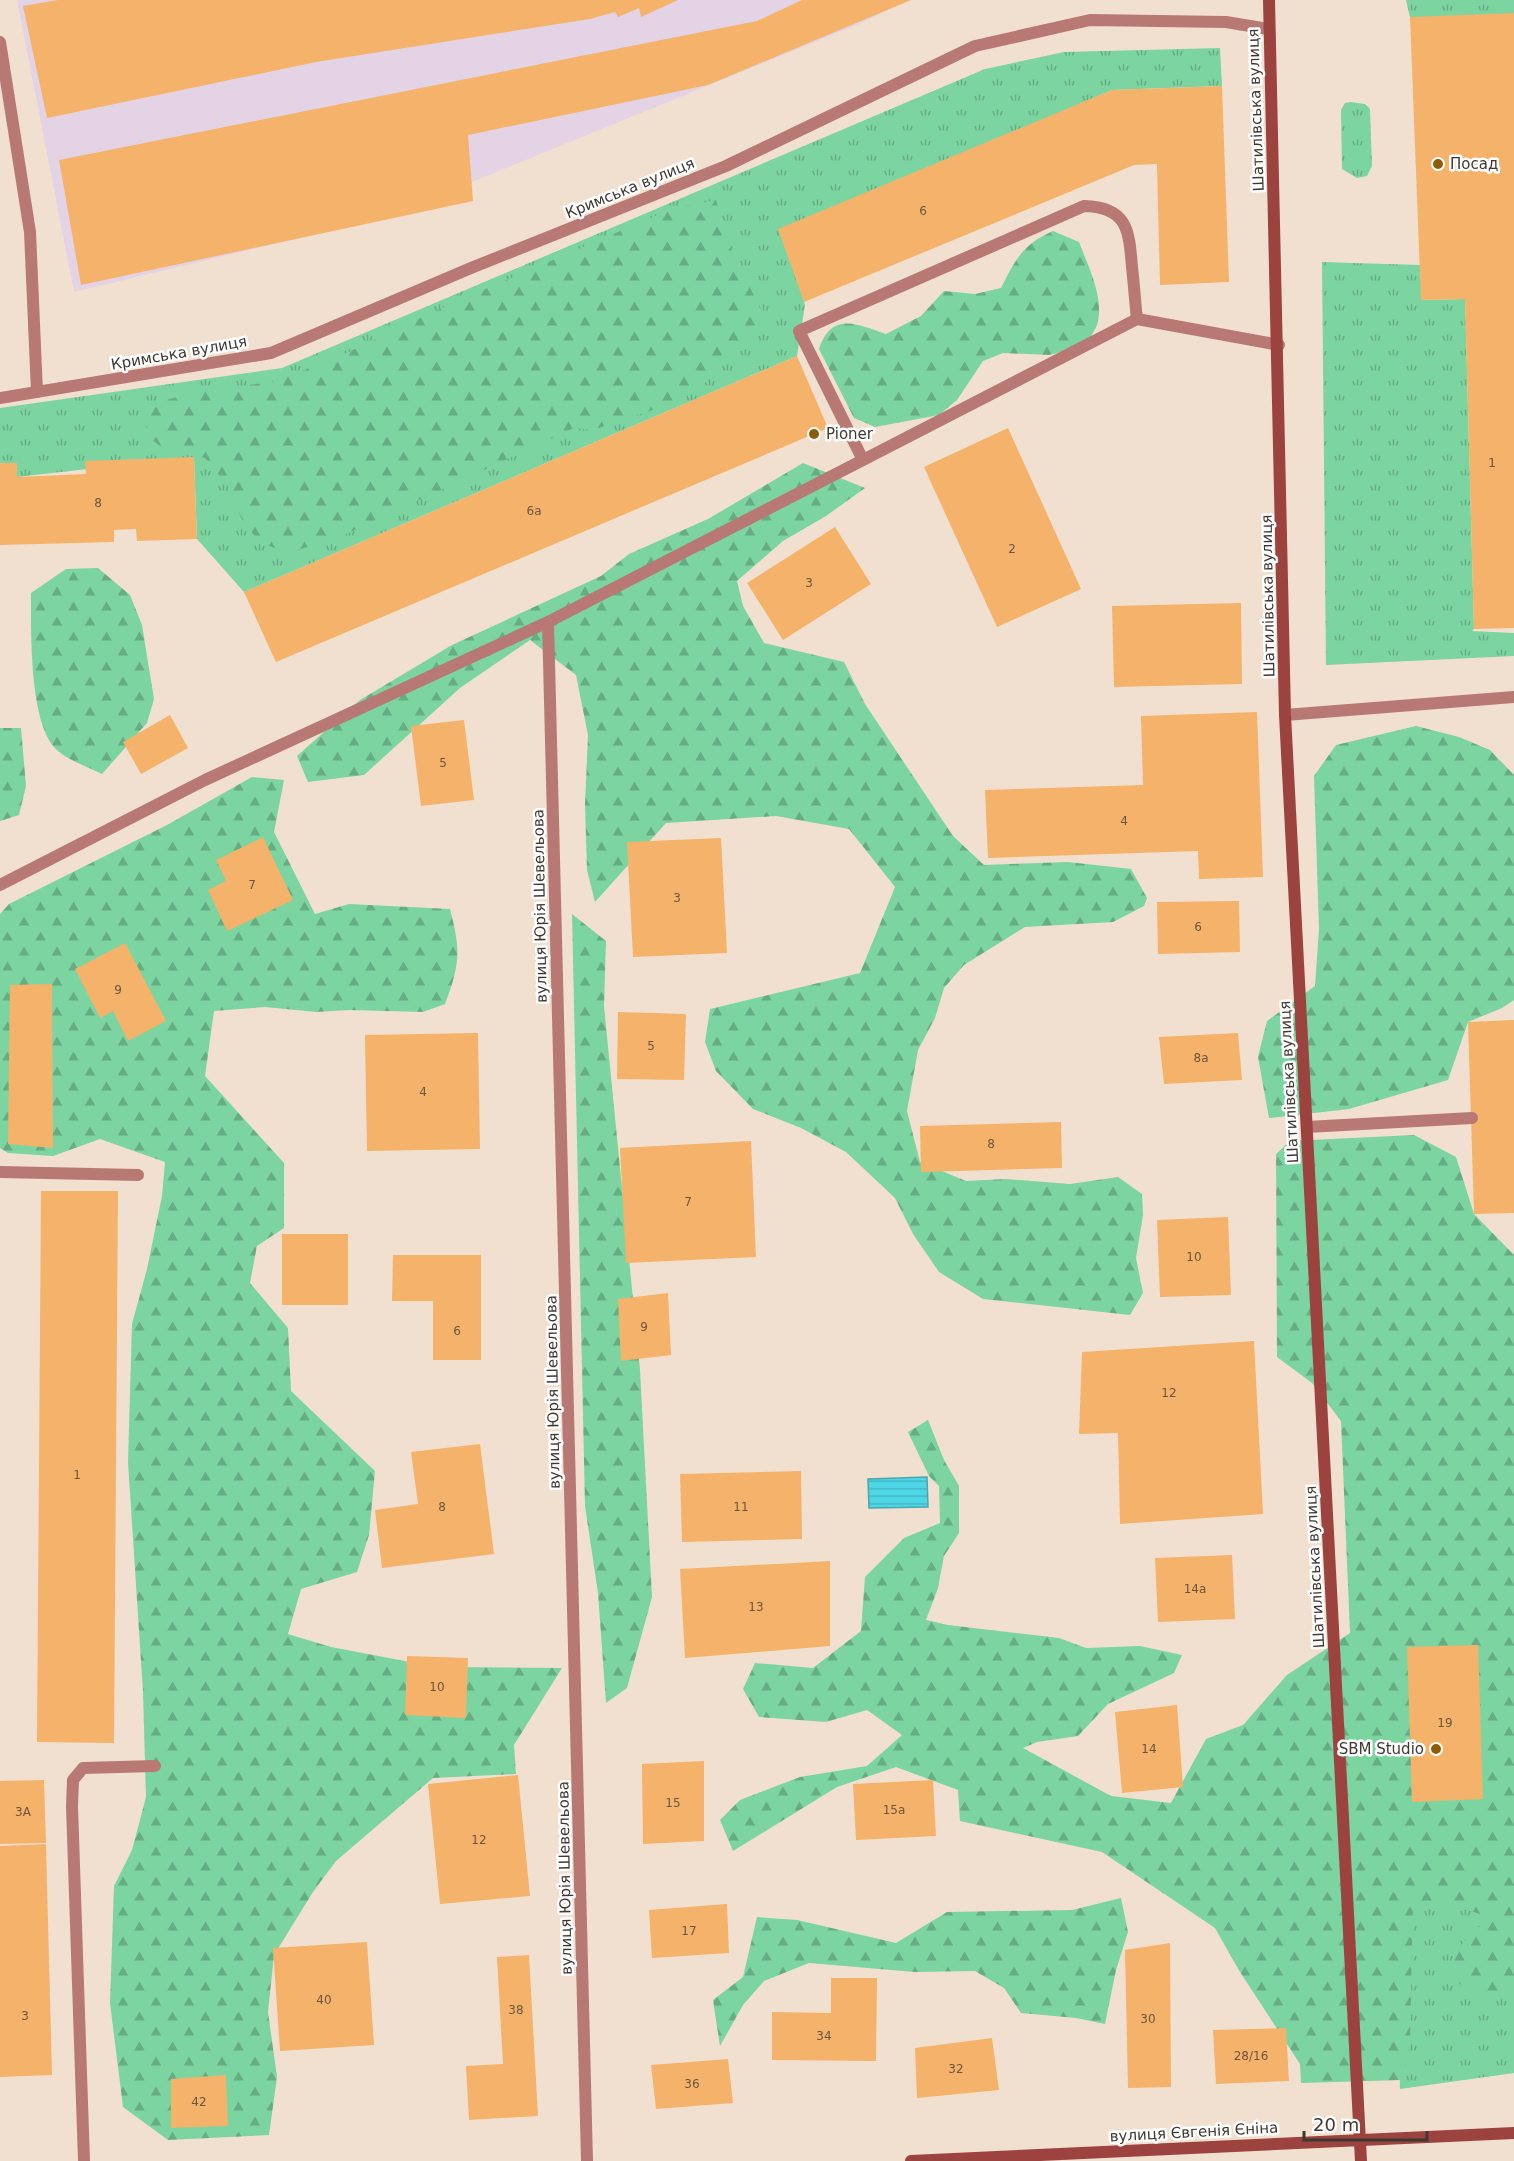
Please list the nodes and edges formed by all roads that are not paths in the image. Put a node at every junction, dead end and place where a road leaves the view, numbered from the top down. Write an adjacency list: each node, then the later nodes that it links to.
1 (1269, 0): 2 (street, Шатилівська вулиця)
2 (1268, 29): 5 (street, Шатилівська вулиця); 6 (street, Кримська вулиця)
3 (0, 42): 6 (street)
4 (1137, 319): 5 (street); 8 (street); 8 (street)
5 (1279, 345): 11 (street, Шатилівська вулиця)
6 (37, 392): 7 (street, Кримська вулиця)
7 (0, 398)
8 (862, 458): 9 (street)
9 (548, 622): 12 (street); 21 (street, вулиця Юрія Шевельова)
10 (1514, 697): 11 (street)
11 (1285, 715): 14 (street, Шатилівська вулиця)
12 (0, 885)
13 (1472, 1118): 14 (street)
14 (1307, 1127): 19 (street, Шатилівська вулиця)
15 (0, 1172): 16 (street)
16 (138, 1175)
17 (155, 1766): 20 (street)
18 (1514, 2133): 19 (street, вулиця Євгенія Єніна)
19 (1359, 2139): 22 (street, вулиця Євгенія Єніна); 23 (street, Шатилівська вулиця)
20 (84, 2161)
21 (587, 2161)
22 (911, 2161)
23 (1361, 2161)

